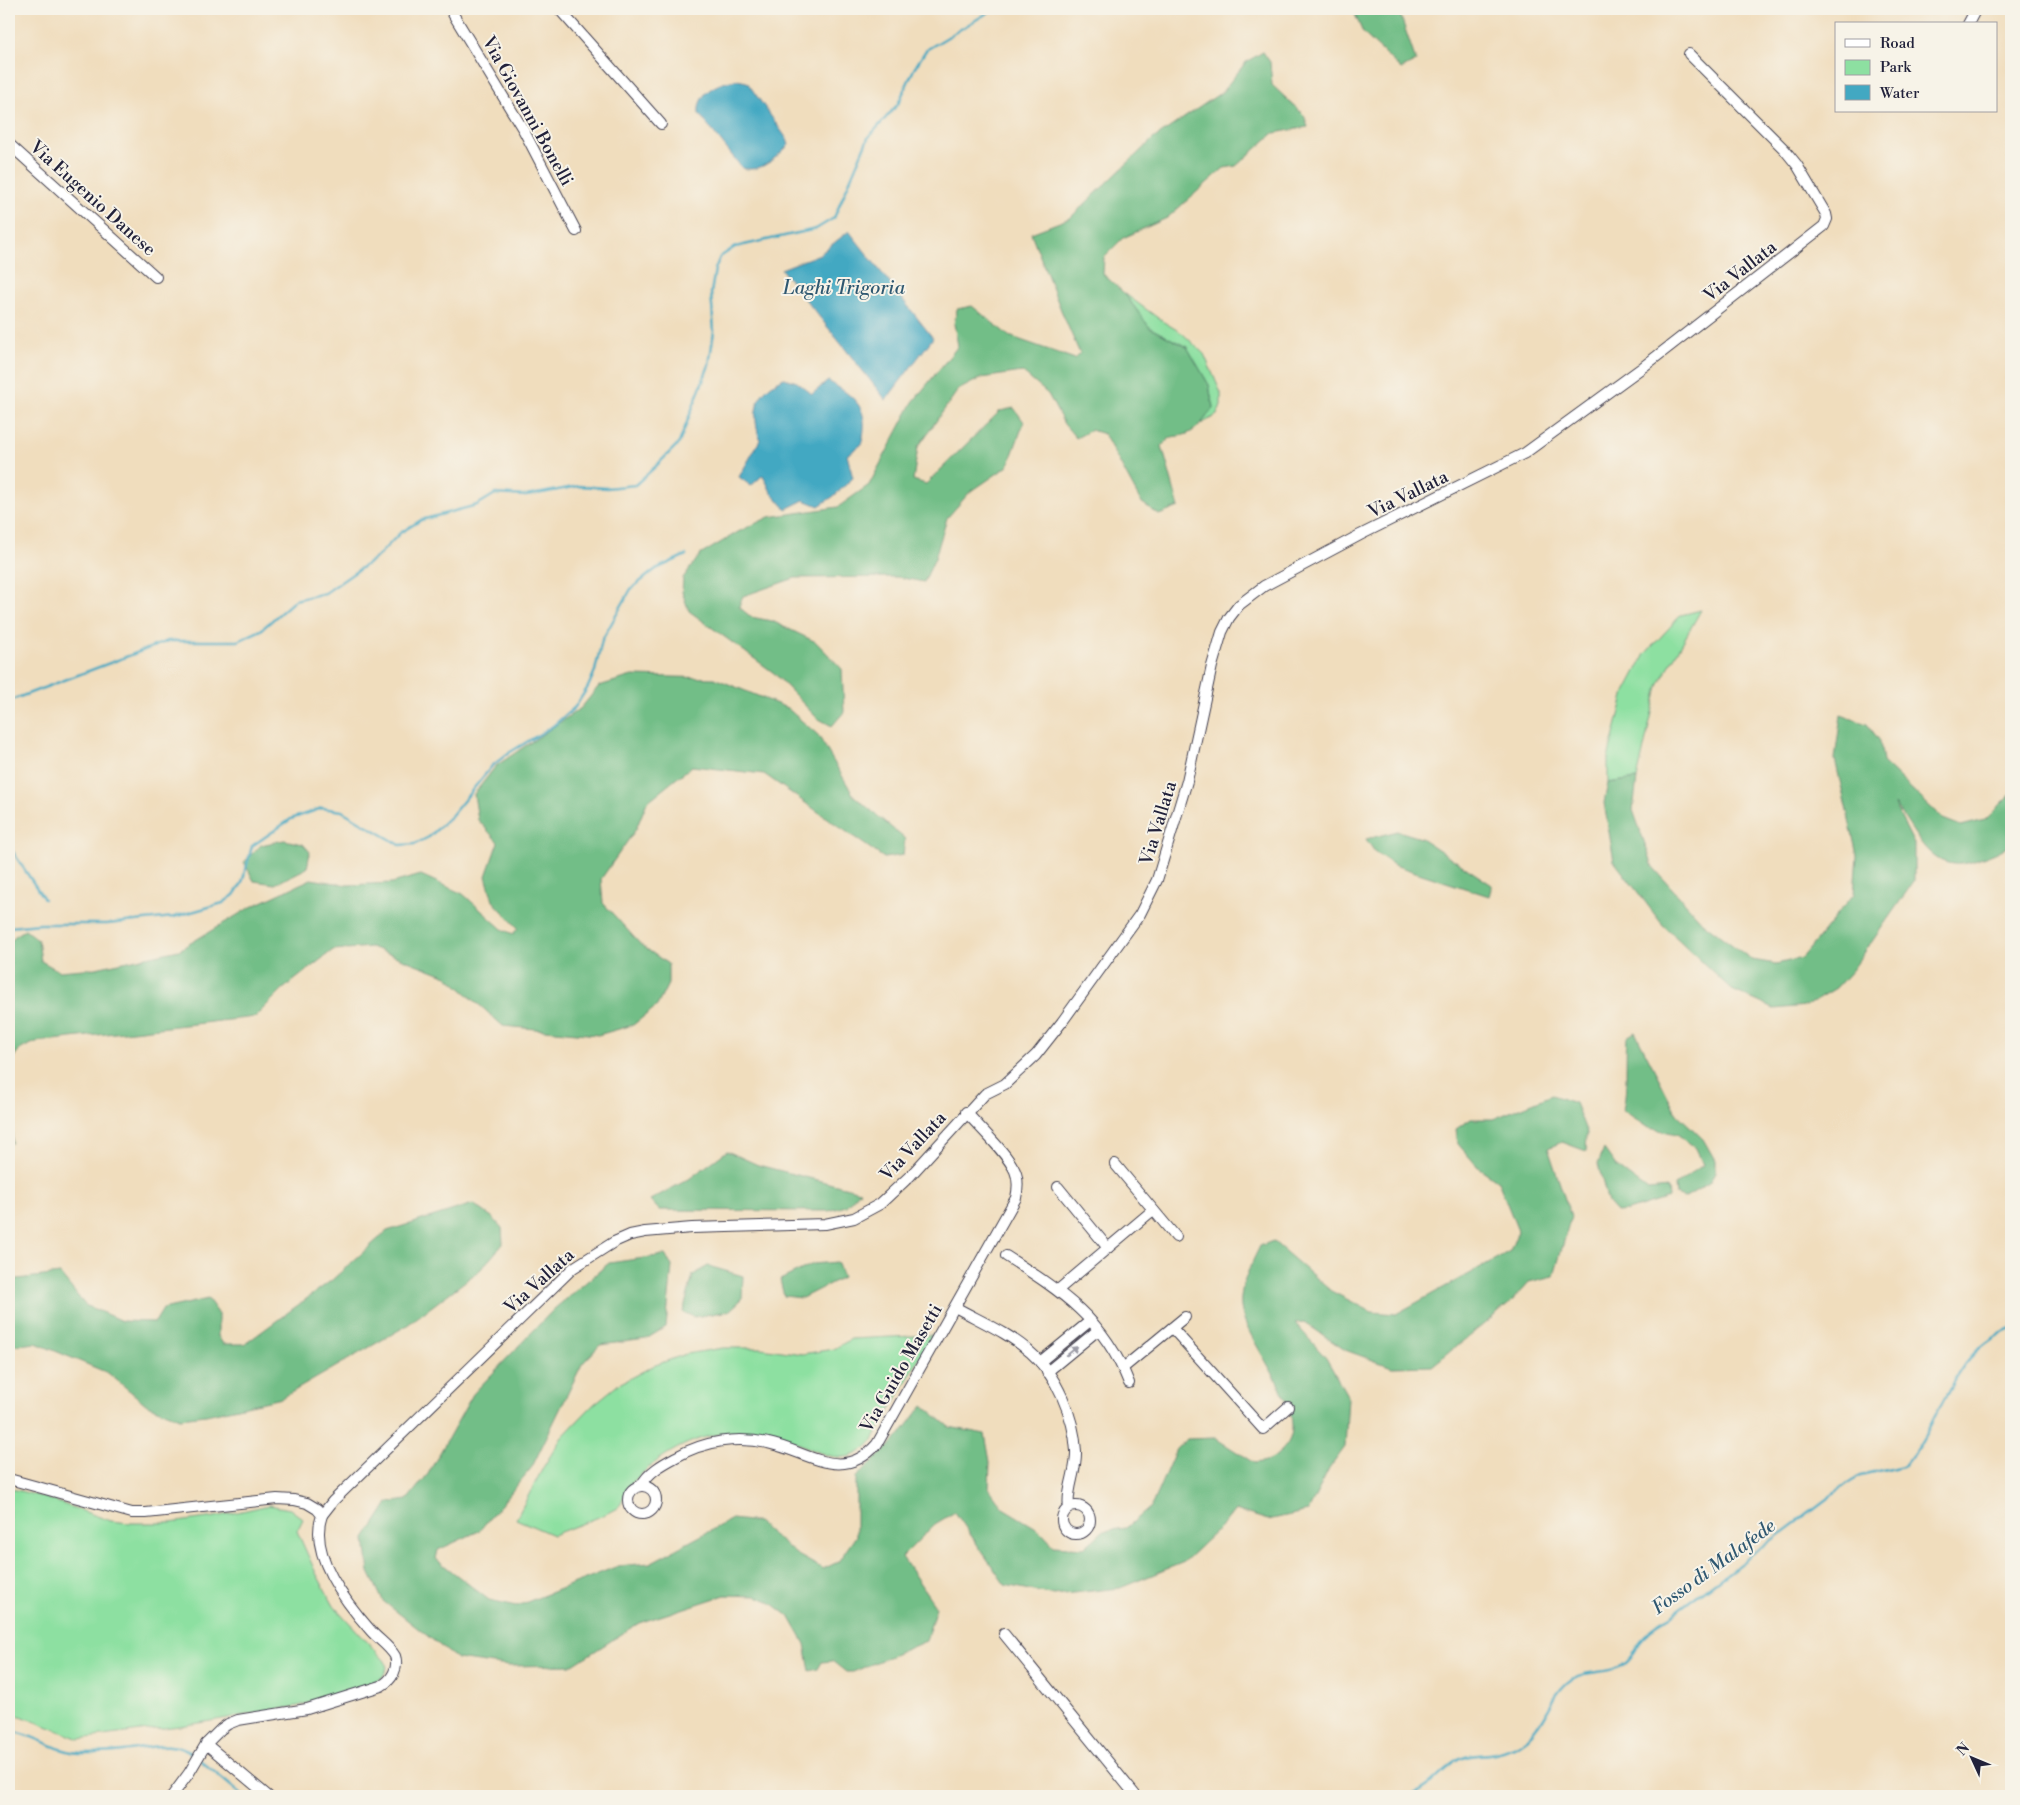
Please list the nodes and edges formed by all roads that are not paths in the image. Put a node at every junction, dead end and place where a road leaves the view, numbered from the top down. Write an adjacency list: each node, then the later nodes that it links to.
1 (450, 9): 8 (street, Via Giovanni Bonelli)
2 (559, 9): 6 (street)
3 (1976, 9): 4 (street)
4 (1969, 22)
5 (1689, 54): 10 (street, Via Vallata)
6 (661, 124)
7 (9, 144): 9 (street, Via Eugenio Danese)
8 (576, 231)
9 (156, 277)
10 (966, 1112): 18 (street, Via Guido Masetti); 31 (street, Via Vallata)
11 (1114, 1164): 13 (street)
12 (1058, 1187): 15 (street)
13 (1153, 1210): 14 (street); 15 (street)
14 (1176, 1236)
15 (1108, 1248): 17 (street)
16 (1006, 1256): 17 (street)
17 (1058, 1290): 20 (street)
18 (954, 1307): 23 (street); 29 (street, Via Guido Masetti)
19 (1185, 1317): 21 (street)
20 (1090, 1321): 22 (street); 23 (street)
21 (1172, 1328): 24 (street); 27 (street)
22 (1098, 1330): 24 (street); 25 (street, one-way to 22)
23 (1040, 1362): 25 (street)
24 (1123, 1368): 26 (street)
25 (1047, 1372): 30 (street)
26 (1128, 1383)
27 (1288, 1408)
28 (9, 1479): 31 (street)
29 (641, 1486)
30 (1069, 1508)
31 (322, 1515): 33 (street)
32 (1004, 1634): 36 (street)
33 (206, 1744): 34 (street); 35 (street)
34 (172, 1796)
35 (268, 1796)
36 (1136, 1796)

